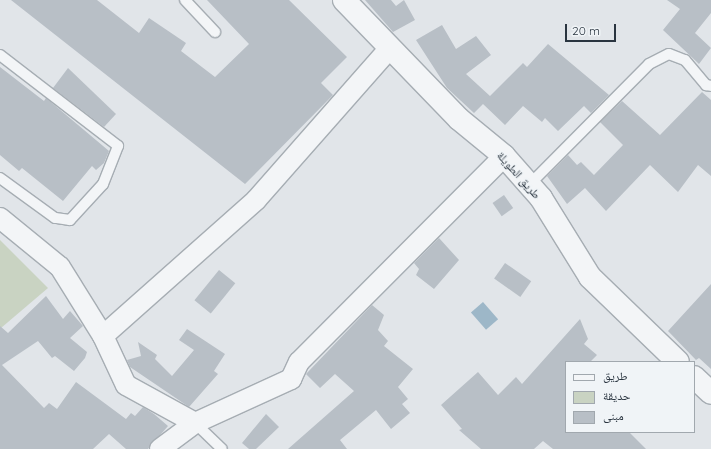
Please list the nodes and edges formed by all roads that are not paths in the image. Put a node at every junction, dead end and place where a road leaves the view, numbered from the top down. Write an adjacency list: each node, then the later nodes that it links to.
1 (185, 0): 3 (lane)
2 (344, 0): 4 (street, طريق الطويلة)
3 (215, 32)
4 (389, 49): 7 (street, طريق الطويلة); 11 (street)
5 (0, 55): 8 (lane)
6 (711, 86): 9 (lane)
7 (504, 156): 9 (street, طريق الطويلة); 15 (street)
8 (0, 178)
9 (529, 185): 12 (street, طريق الطويلة)
10 (0, 218): 11 (street)
11 (103, 336): 15 (street)
12 (677, 361)
13 (695, 378): 14 (street)
14 (711, 393)
15 (195, 423): 16 (street); 17 (lane)
16 (160, 449)
17 (222, 449)

